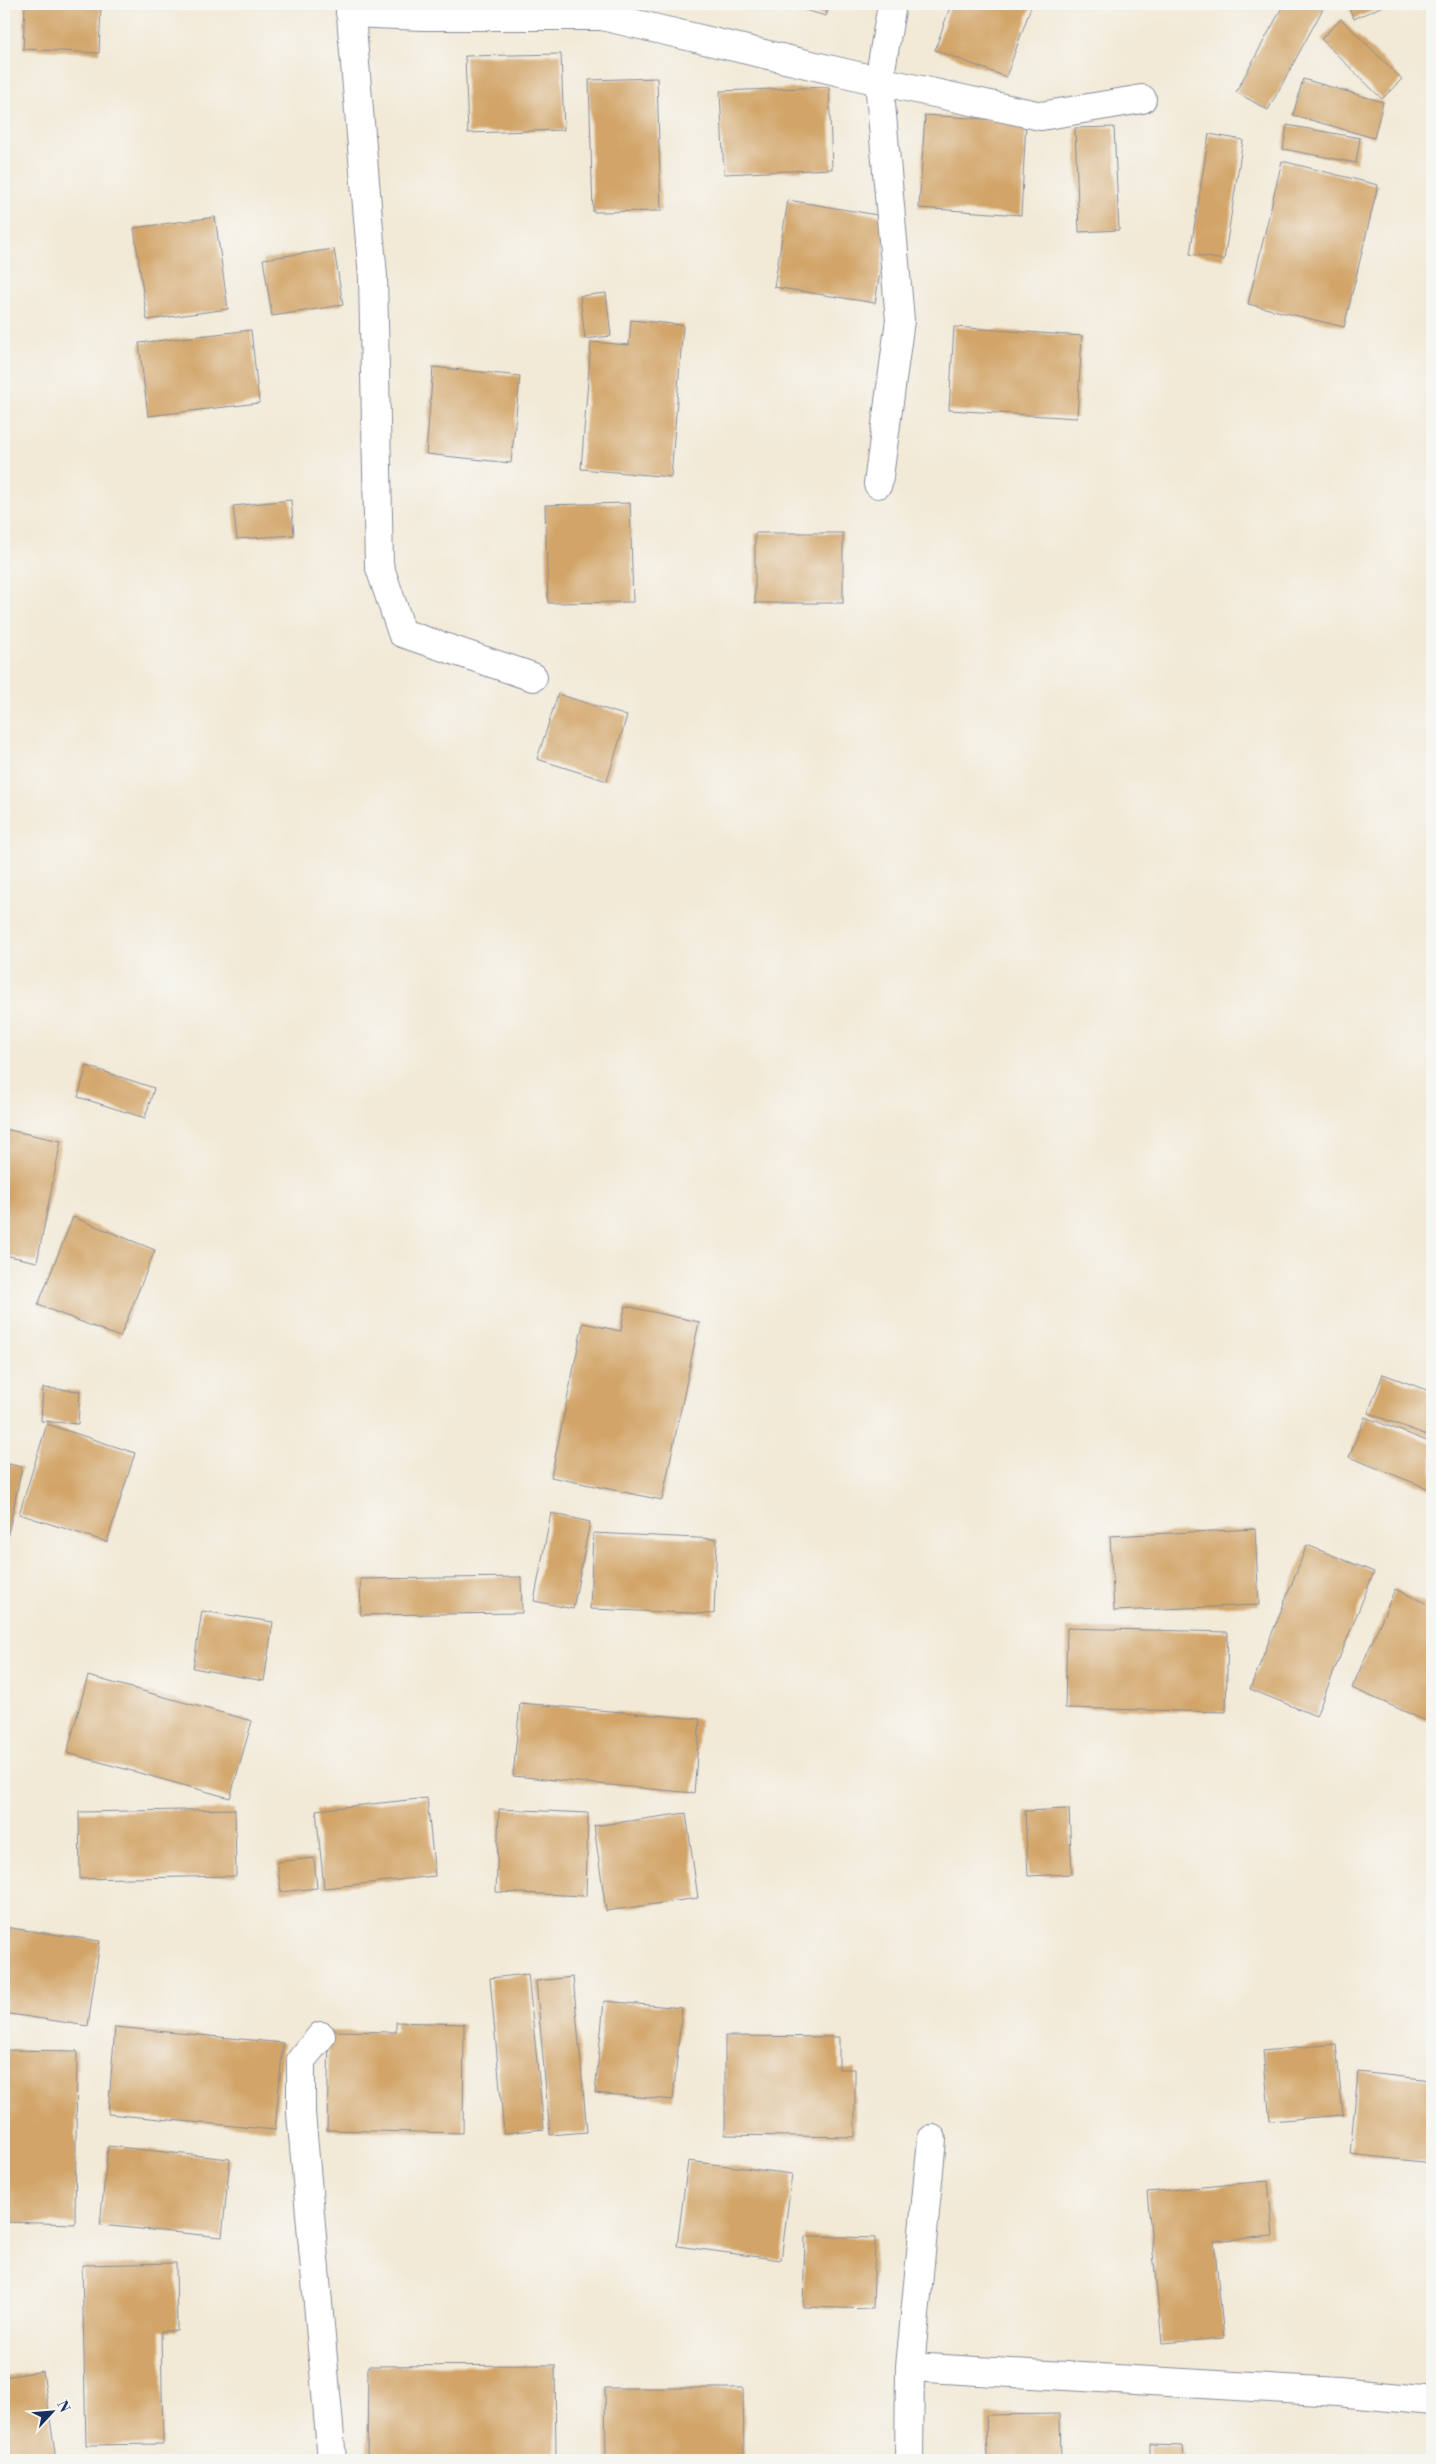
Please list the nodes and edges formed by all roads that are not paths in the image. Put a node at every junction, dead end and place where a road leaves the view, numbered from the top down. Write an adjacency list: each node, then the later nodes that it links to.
1 (892, 4): 3 (street)
2 (350, 8): 3 (street); 6 (street)
3 (879, 82): 4 (street); 5 (street)
4 (1142, 99)
5 (878, 484)
6 (533, 677)
7 (320, 2036): 11 (street)
8 (932, 2139): 9 (street)
9 (910, 2367): 10 (street); 12 (street)
10 (1432, 2401)
11 (332, 2460)
12 (909, 2460)

